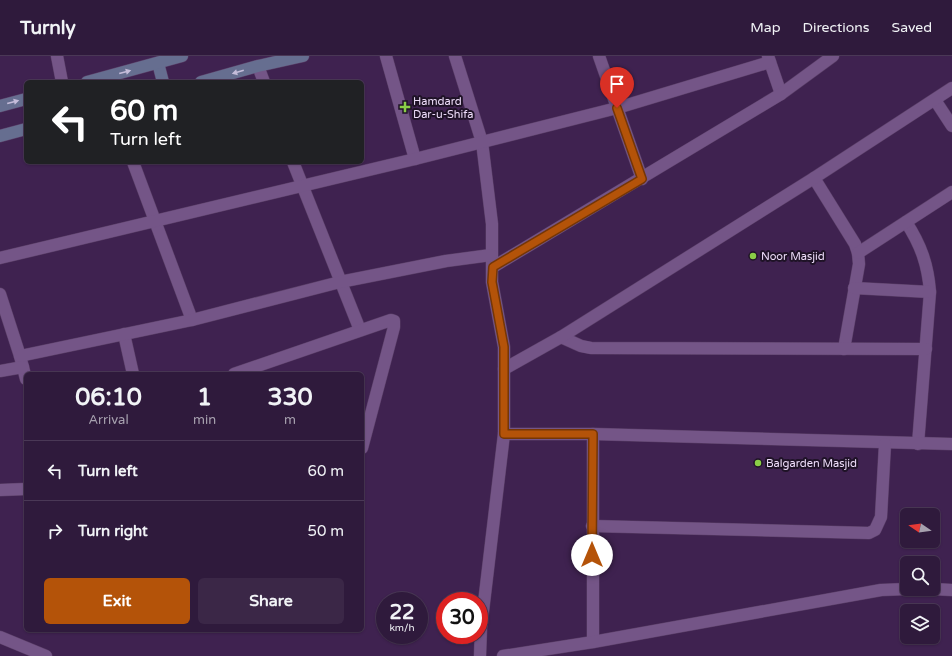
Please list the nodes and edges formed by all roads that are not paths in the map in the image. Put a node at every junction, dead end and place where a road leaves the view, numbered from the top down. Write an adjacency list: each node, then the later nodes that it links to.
1 (57, 56): 11 (street)
2 (182, 56): 9 (main road)
3 (303, 56): 10 (main road)
4 (386, 56): 26 (street)
5 (455, 56): 25 (street)
6 (599, 56): 21 (street)
7 (833, 56): 17 (street)
8 (769, 59): 17 (street); 21 (street)
9 (158, 63): 12 (main road, one-way to 9); 13 (main road)
10 (258, 66): 14 (main road, one-way to 14); 15 (street)
11 (62, 80)
12 (94, 80)
13 (162, 80)
14 (208, 80)
15 (263, 80)
16 (952, 88): 19 (street)
17 (781, 94): 30 (street)
18 (24, 100): 20 (main road, one-way to 18)
19 (936, 100): 22 (street); 29 (street)
20 (0, 106)
21 (617, 108): 25 (street); 30 (street)
22 (952, 126)
23 (24, 130): 24 (main road)
24 (0, 136)
25 (482, 142): 26 (street); 36 (street)
26 (415, 159): 31 (street)
27 (134, 164): 33 (street)
28 (294, 164): 31 (street)
29 (814, 178): 35 (street); 46 (street)
30 (642, 179): 38 (street)
31 (301, 185): 33 (street); 39 (street)
32 (952, 192): 34 (street)
33 (155, 222): 37 (street); 43 (street)
34 (906, 222): 35 (street); 41 (street)
35 (858, 253): 40 (street)
36 (491, 255): 38 (street); 39 (street)
37 (0, 258)
38 (493, 267): 50 (street)
39 (340, 282): 43 (street); 44 (street)
40 (854, 288): 41 (street); 47 (street)
41 (930, 292): 48 (street)
42 (0, 294): 49 (street)
43 (192, 320): 45 (street)
44 (360, 330): 54 (street); 57 (street)
45 (124, 334): 49 (street); 53 (street)
46 (561, 337): 47 (street); 50 (street)
47 (844, 349): 48 (street)
48 (926, 349): 59 (street)
49 (22, 362): 51 (street); 52 (street)
50 (504, 369): 55 (street)
51 (0, 370)
52 (24, 372)
53 (134, 372)
54 (240, 372)
55 (504, 434): 56 (street); 70 (street)
56 (593, 434): 58 (street); 63 (street)
57 (364, 440)
58 (885, 444): 59 (street); 63 (street)
59 (918, 444): 60 (street)
60 (952, 444)
61 (24, 489): 62 (street)
62 (0, 490)
63 (592, 526): 68 (street)
64 (940, 589): 66 (street)
65 (900, 590): 68 (street)
66 (952, 590)
67 (0, 637): 69 (street)
68 (593, 642): 71 (street)
69 (46, 656)
70 (480, 656)
71 (503, 656)

